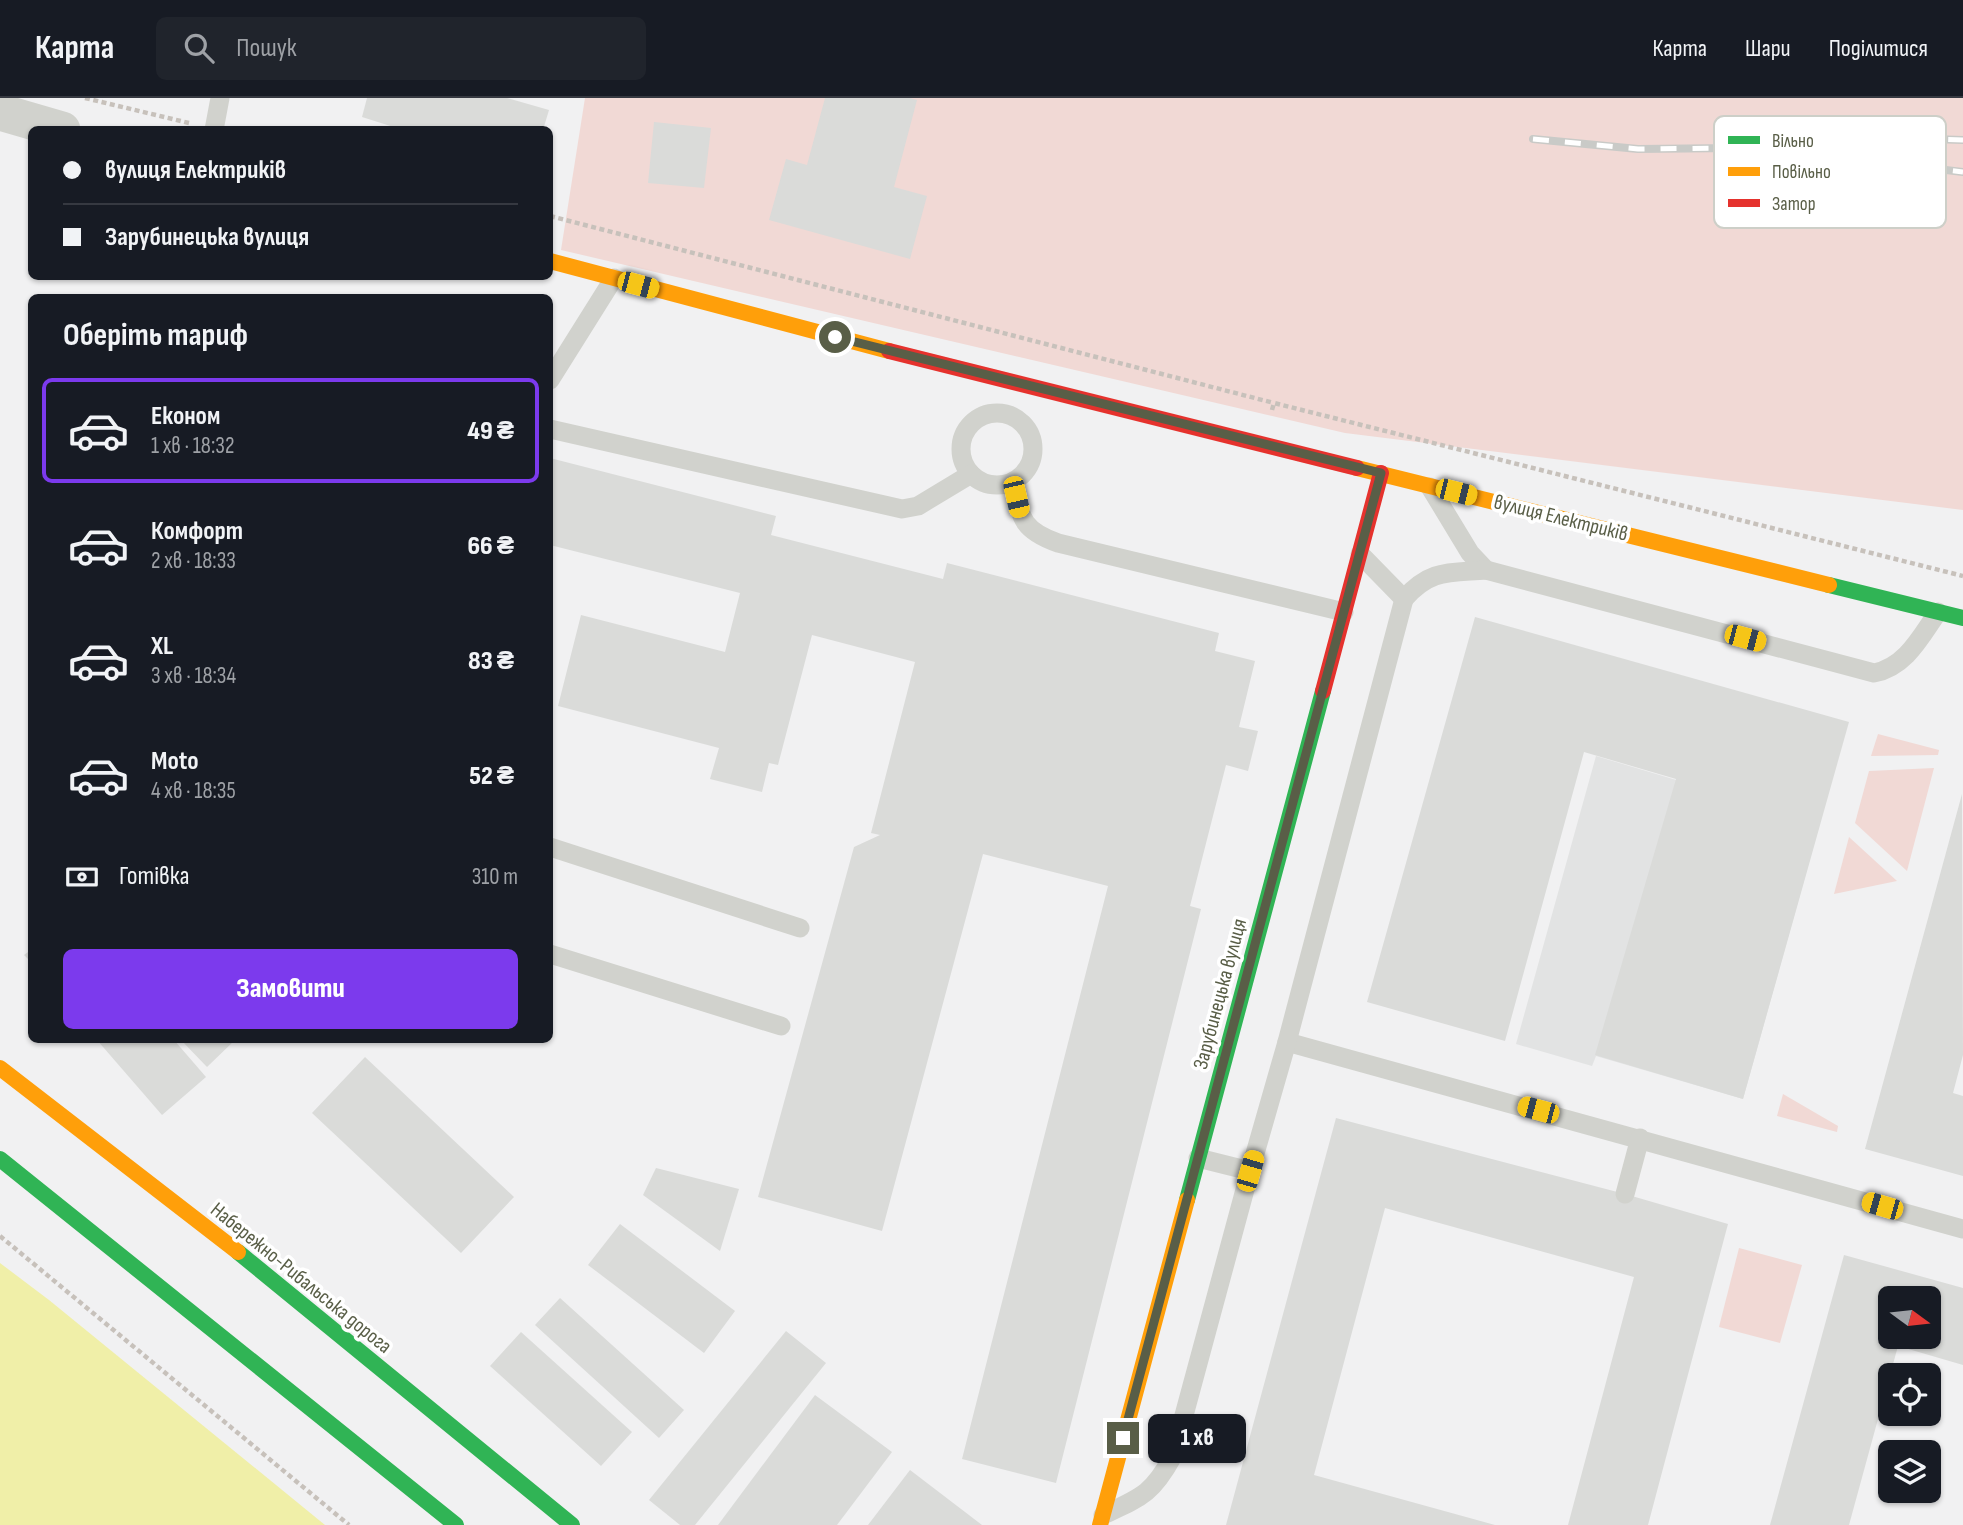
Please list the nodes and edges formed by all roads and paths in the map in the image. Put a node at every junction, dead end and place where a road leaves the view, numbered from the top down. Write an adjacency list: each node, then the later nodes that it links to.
1 (85, 98): 5 (path)
2 (219, 98): 6 (lane)
3 (0, 112): 4 (street)
4 (48, 126)
5 (200, 126)
6 (209, 126)
7 (553, 217): 12 (path)
8 (553, 262): 9 (street, вулиця Електриків)
9 (614, 278): 10 (lane); 11 (street, вулиця Електриків)
10 (553, 375)
11 (1012, 382): 13 (lane); 15 (street, вулиця Електриків)
12 (1274, 403)
13 (1003, 413): 16 (lane); 17 (lane)
14 (553, 430): 16 (lane)
15 (1381, 473): 18 (street, вулиця Електриків); 19 (street, Зарубинецька вулиця)
16 (971, 474): 17 (lane)
17 (1013, 482): 22 (lane)
18 (1430, 485): 20 (lane); 23 (street, вулиця Електриків)
19 (1360, 554): 21 (lane); 22 (street, Зарубинецька вулиця)
20 (1486, 570): 21 (lane); 23 (lane)
21 (1404, 600): 29 (lane)
22 (1344, 612): 32 (street, Зарубинецька вулиця)
23 (1938, 612): 24 (street, вулиця Електриків)
24 (1963, 618)
25 (553, 848): 26 (lane)
26 (800, 928)
27 (553, 955): 28 (lane)
28 (781, 1026)
29 (1287, 1042): 31 (lane); 34 (lane)
30 (0, 1068): 41 (street, Набережно-Рибальська дорога)
31 (1640, 1138): 35 (lane); 36 (lane)
32 (1198, 1158): 34 (lane); 38 (street, Зарубинецька вулиця)
33 (0, 1159): 40 (street)
34 (1250, 1171): 38 (lane)
35 (1625, 1194)
36 (1963, 1228)
37 (0, 1236): 39 (path)
38 (1102, 1520)
39 (349, 1525)
40 (456, 1525)
41 (572, 1525)

